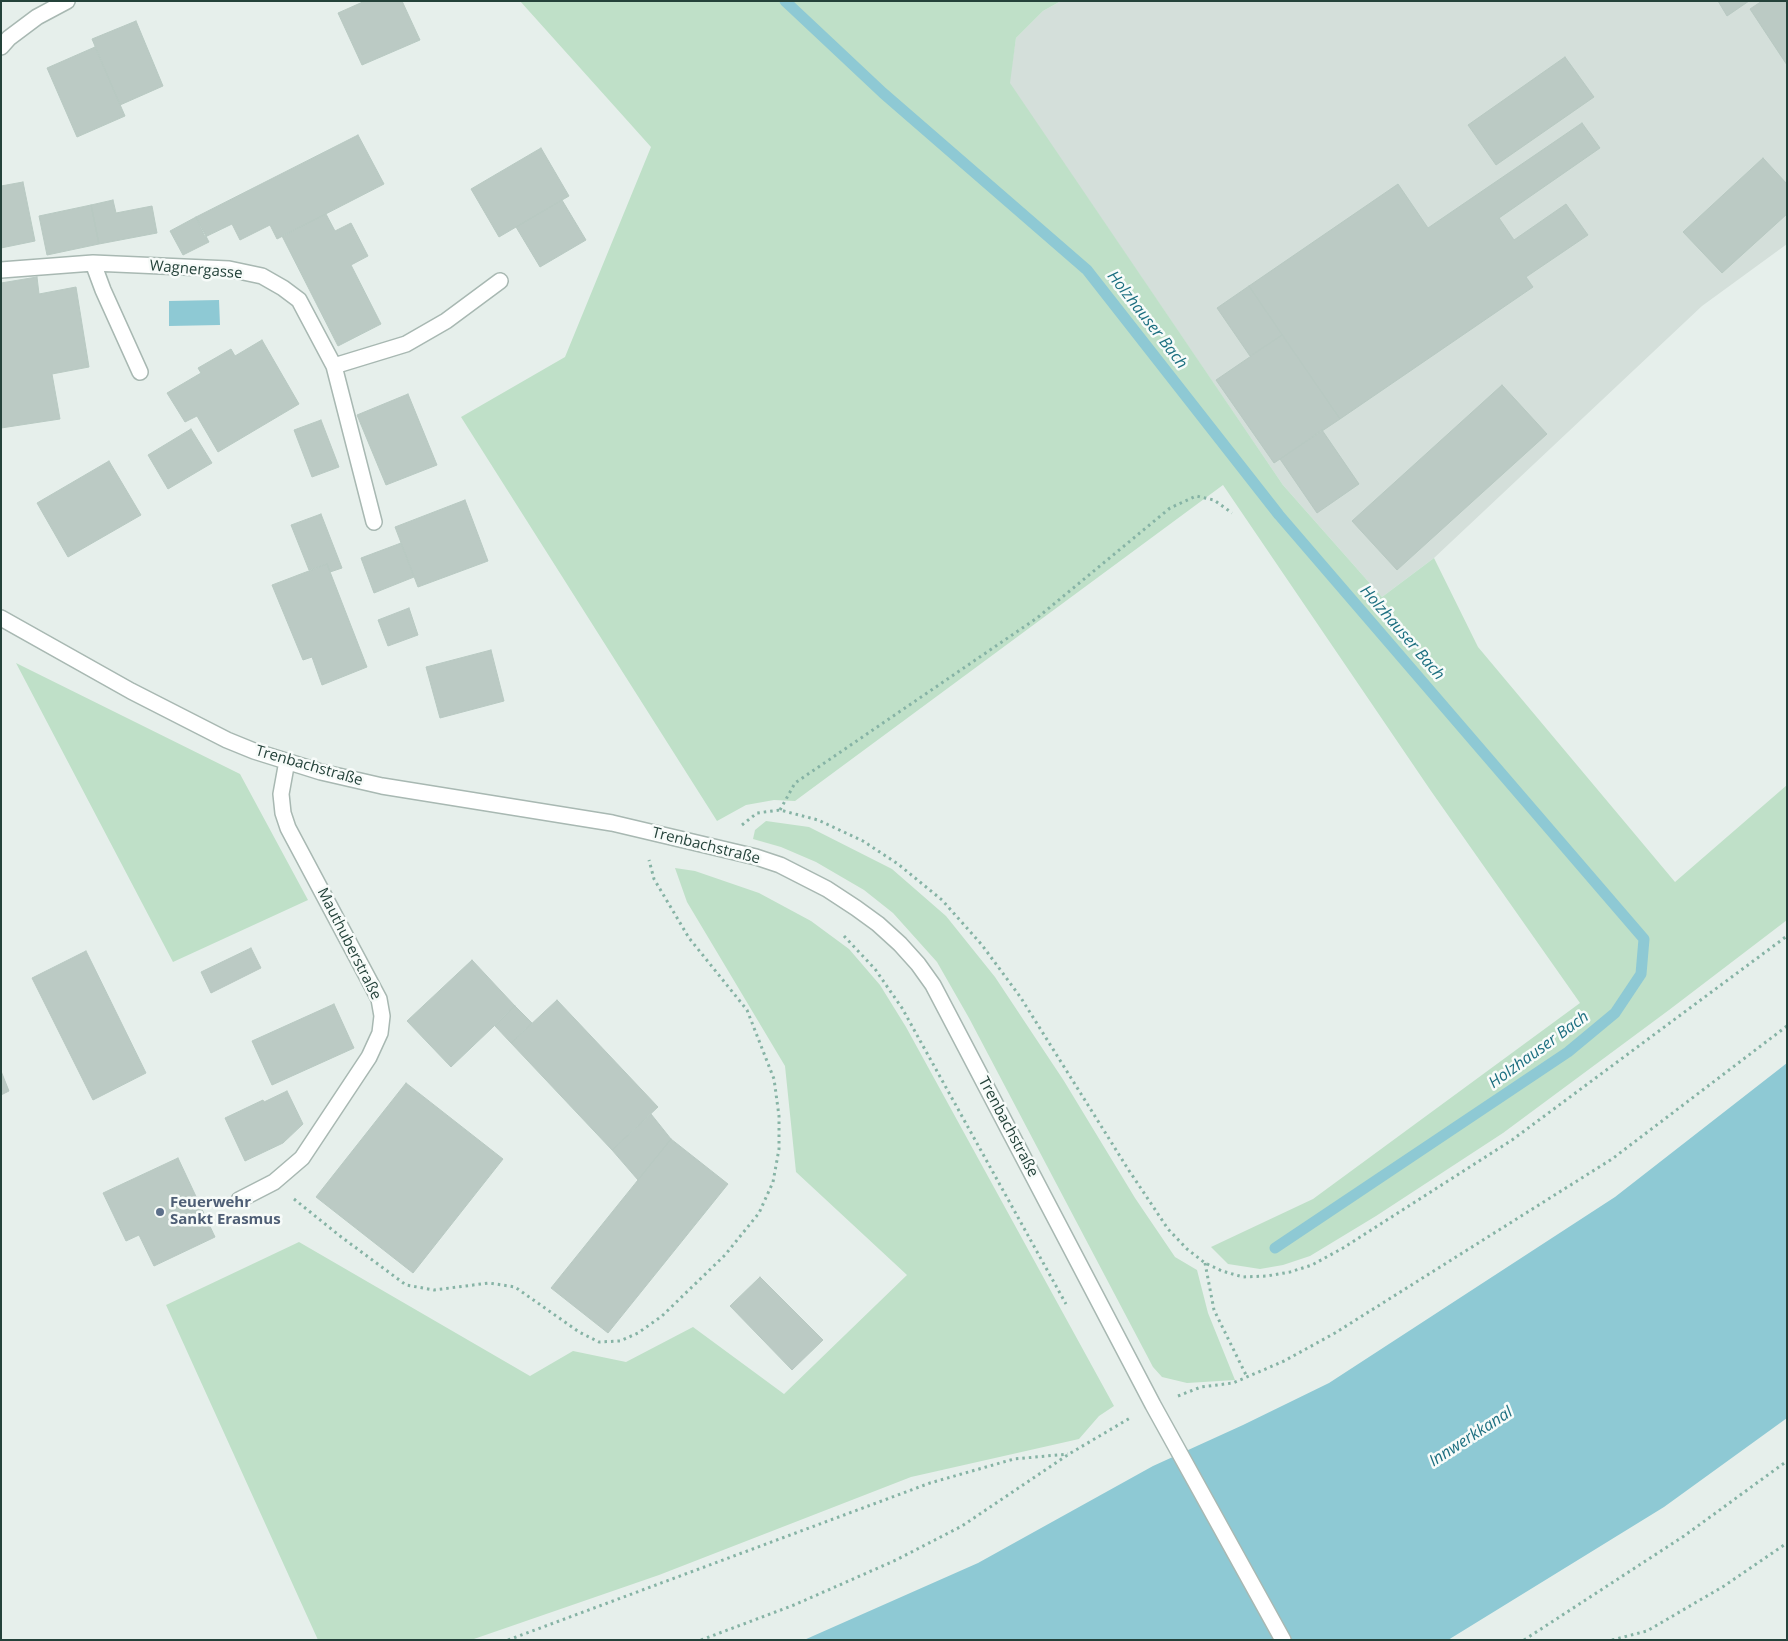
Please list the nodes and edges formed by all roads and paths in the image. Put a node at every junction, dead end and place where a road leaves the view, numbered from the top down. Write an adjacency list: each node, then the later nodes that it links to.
1 (67, 1): 2 (street)
2 (1, 47)
3 (93, 263): 4 (street, Wagnergasse); 6 (street, Wagnergasse); 7 (street)
4 (1, 270)
5 (500, 281): 6 (street)
6 (334, 366): 9 (street, Wagnergasse)
7 (140, 372)
8 (1232, 513): 12 (path)
9 (374, 522)
10 (1, 618): 11 (street, Trenbachstraße)
11 (287, 761): 13 (street, Trenbachstraße); 18 (street, Mauthuberstraße)
12 (780, 810): 14 (path); 20 (path)
13 (638, 829): 14 (street, Trenbachstraße); 18 (path)
14 (729, 850): 23 (street, Trenbachstraße)
15 (839, 933): 21 (path)
16 (1787, 936): 20 (path)
17 (1787, 1026): 22 (path)
18 (274, 1182): 19 (street, Mauthuberstraße)
19 (239, 1200)
20 (1205, 1263): 22 (path)
21 (1067, 1306)
22 (1247, 1377): 23 (path)
23 (1153, 1405): 24 (path); 29 (street, Trenbachstraße)
24 (1069, 1454): 27 (path); 28 (path)
25 (1787, 1461): 30 (path)
26 (1787, 1543): 31 (path)
27 (508, 1640)
28 (701, 1640)
29 (1283, 1640)
30 (1524, 1640)
31 (1612, 1640)

